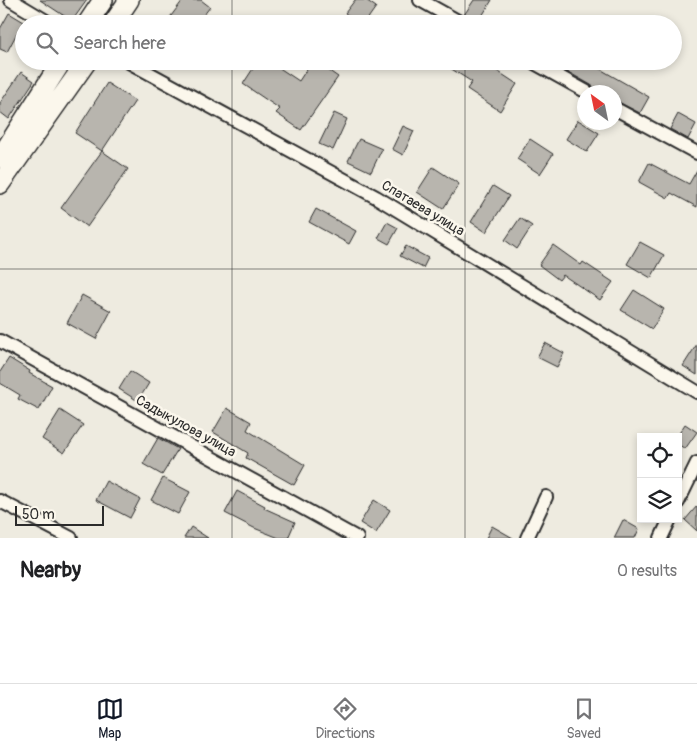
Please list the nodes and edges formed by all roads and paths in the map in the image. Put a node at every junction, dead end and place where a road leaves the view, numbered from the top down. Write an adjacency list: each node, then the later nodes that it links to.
1 (10, 0): 5 (street)
2 (103, 0): 6 (main road)
3 (129, 0): 7 (main road)
4 (420, 0): 8 (street)
5 (36, 15)
6 (93, 15)
7 (119, 15)
8 (447, 15)
9 (56, 70): 16 (main road)
10 (81, 70): 17 (main road)
11 (143, 70): 19 (street, Спатаева улица)
12 (547, 70): 13 (street)
13 (577, 86)
14 (622, 112): 15 (street)
15 (697, 153)
16 (0, 158)
17 (0, 184)
18 (0, 341): 26 (street, Садыкулова улица)
19 (697, 392)
20 (697, 464): 21 (street)
21 (682, 494)
22 (546, 497): 27 (street)
23 (0, 501): 25 (street)
24 (668, 523): 28 (street)
25 (71, 538)
26 (357, 538)
27 (527, 538)
28 (661, 538)

